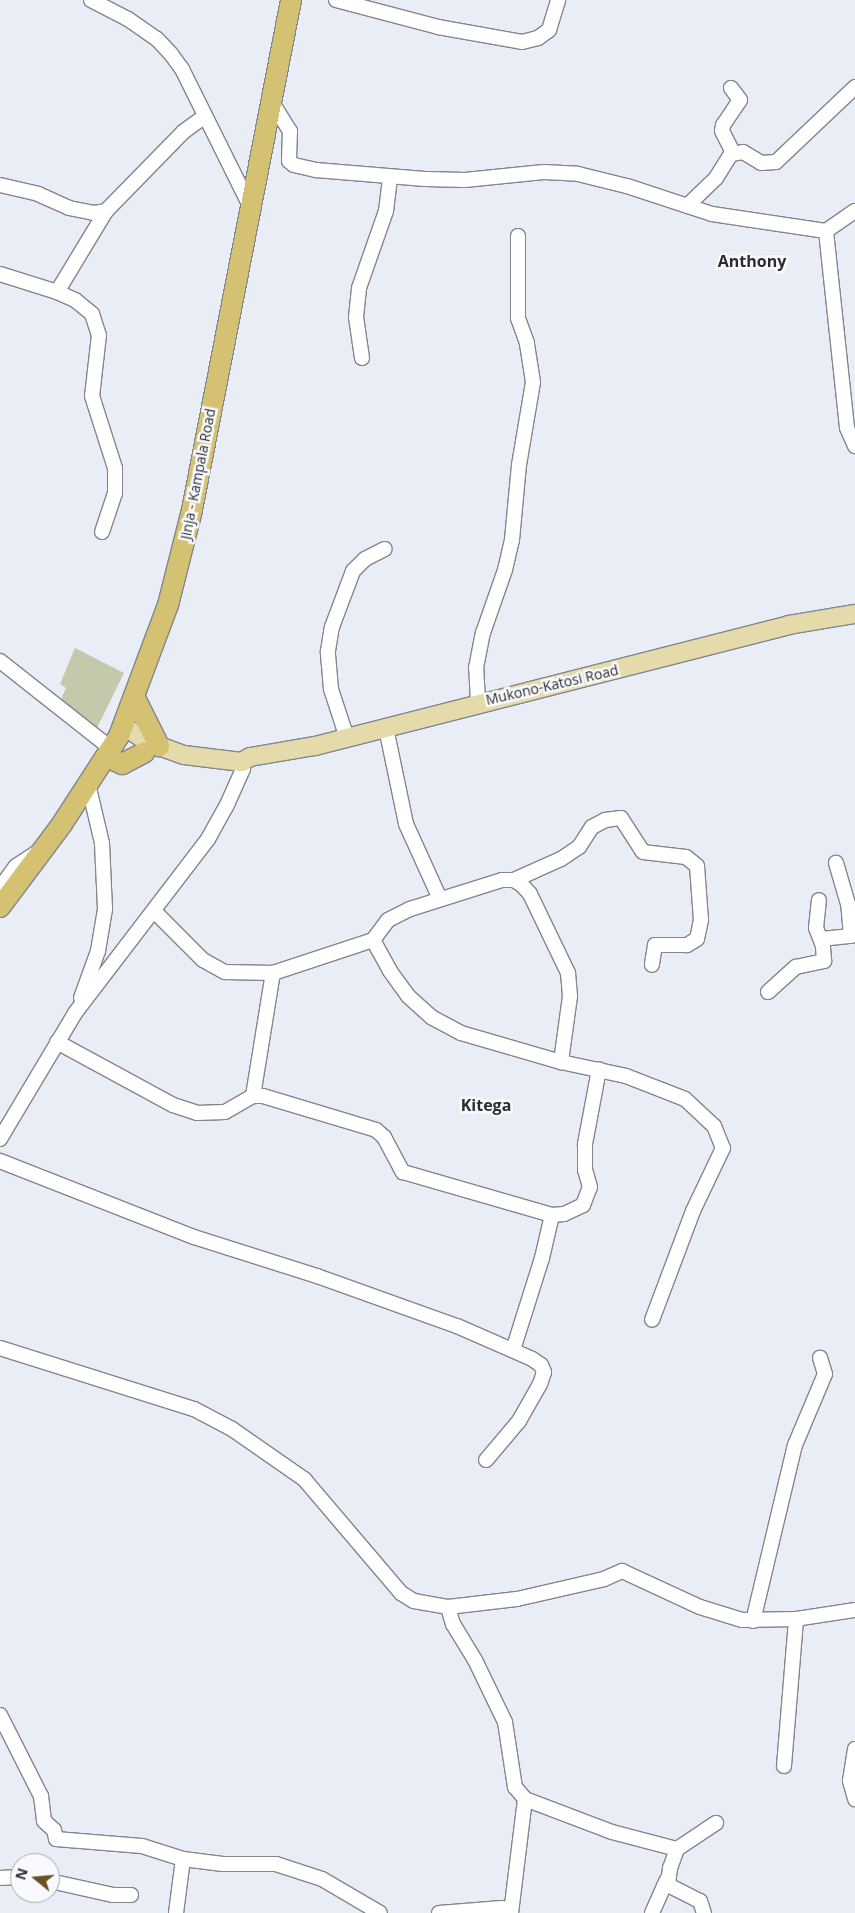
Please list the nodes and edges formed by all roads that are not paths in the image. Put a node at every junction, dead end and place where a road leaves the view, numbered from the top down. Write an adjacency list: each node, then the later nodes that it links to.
1 (91, 0): 8 (street)
2 (291, 0): 7 (highway, Jinja - Kampala Road)
3 (336, 0): 4 (street)
4 (558, 0)
5 (855, 86): 9 (street)
6 (732, 88): 9 (street)
7 (273, 104): 10 (street); 13 (highway, Jinja - Kampala Road)
8 (205, 116): 13 (street); 14 (street)
9 (734, 153): 12 (street)
10 (390, 177): 12 (street); 20 (street)
11 (0, 185): 14 (street)
12 (687, 206): 16 (street)
13 (251, 209): 26 (highway, Jinja - Kampala Road)
14 (106, 211): 19 (street)
15 (855, 211): 16 (street)
16 (826, 231): 21 (street)
17 (518, 236): 27 (street)
18 (0, 274): 19 (street)
19 (57, 292): 22 (street)
20 (362, 358)
21 (855, 446)
22 (102, 532)
23 (385, 550): 29 (street)
24 (855, 614): 27 (main road, Mukono-Katosi Road)
25 (0, 661): 30 (street)
26 (135, 698): 30 (highway, Jinja - Kampala Road); 31 (highway)
27 (478, 702): 28 (main road, Mukono-Katosi Road)
28 (386, 728): 29 (main road, Mukono-Katosi Road); 38 (street)
29 (347, 738): 32 (main road, Mukono-Katosi Road)
30 (115, 742): 31 (main road, Mukono-Katosi Road); 31 (highway); 33 (highway, Jinja - Kampala Road)
31 (151, 750): 32 (main road, Mukono-Katosi Road)
32 (245, 763): 41 (street)
33 (88, 784): 34 (highway, Jinja - Kampala Road); 47 (street)
34 (45, 847): 37 (street); 40 (highway, Jinja - Kampala Road)
35 (836, 863): 43 (street)
36 (514, 880): 38 (street); 44 (street); 49 (street)
37 (0, 888)
38 (440, 899): 42 (street)
39 (818, 900): 43 (street)
40 (0, 907)
41 (155, 912): 45 (street); 47 (street)
42 (373, 940): 45 (street); 49 (street)
43 (821, 940): 46 (street)
44 (652, 965)
45 (273, 973): 51 (street)
46 (768, 992)
47 (75, 1013): 48 (street)
48 (58, 1042): 51 (street); 52 (street)
49 (561, 1062): 50 (street)
50 (599, 1069): 54 (street); 55 (street)
51 (253, 1096): 54 (street)
52 (0, 1139)
53 (0, 1161): 57 (street)
54 (552, 1215): 57 (street)
55 (652, 1320)
56 (0, 1348): 60 (street)
57 (513, 1350): 59 (street)
58 (820, 1358): 63 (street)
59 (486, 1460)
60 (448, 1607): 63 (street); 67 (street)
61 (855, 1610): 62 (street)
62 (796, 1618): 63 (street); 66 (street)
63 (753, 1621)
64 (0, 1715): 71 (street)
65 (855, 1749): 68 (street)
66 (784, 1766)
67 (525, 1799): 70 (street); 76 (street)
68 (855, 1799)
69 (716, 1823): 70 (street)
70 (677, 1849): 72 (street)
71 (183, 1859): 77 (street); 78 (street)
72 (667, 1880): 75 (street); 80 (street)
73 (60, 1883): 74 (street)
74 (130, 1895)
75 (703, 1910)
76 (511, 1912): 79 (street)
77 (176, 1913)
78 (380, 1913)
79 (439, 1913)
80 (652, 1913)

